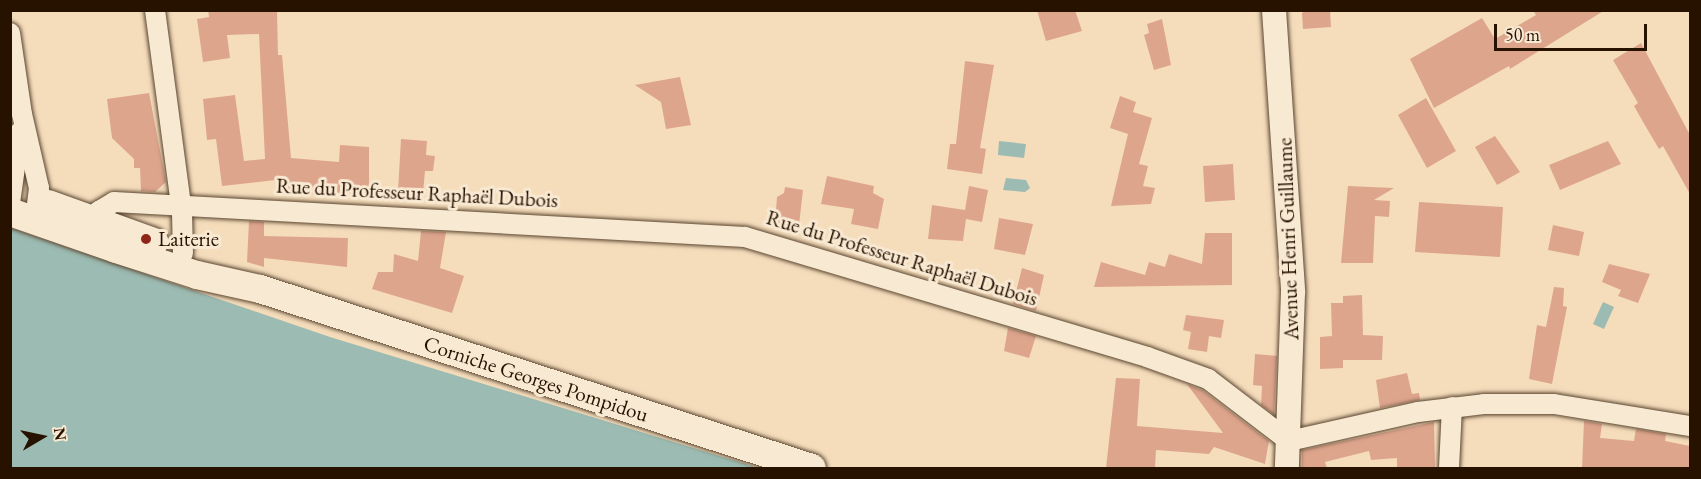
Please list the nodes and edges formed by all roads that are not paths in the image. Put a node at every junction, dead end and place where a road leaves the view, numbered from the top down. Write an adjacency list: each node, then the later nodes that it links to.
1 (155, 10): 6 (street)
2 (1274, 10): 12 (street, Avenue Henri Guillaume)
3 (10, 33): 4 (street)
4 (22, 114): 5 (street); 5 (street)
5 (20, 203): 7 (main road, Corniche Georges Pompidou)
6 (180, 204): 7 (street, Rue du Professeur Raphaël Dubois); 8 (street); 12 (street, Rue du Professeur Raphaël Dubois)
7 (92, 229): 8 (main road, Corniche Georges Pompidou); 9 (main road, Corniche Georges Pompidou)
8 (183, 253): 9 (main road, Corniche Georges Pompidou)
9 (260, 289): 13 (main road, Corniche Georges Pompidou)
10 (1452, 407): 11 (street); 12 (street); 15 (street)
11 (1690, 426)
12 (1290, 441): 14 (street, Avenue Henri Guillaume)
13 (812, 468)
14 (1287, 468)
15 (1449, 468)

